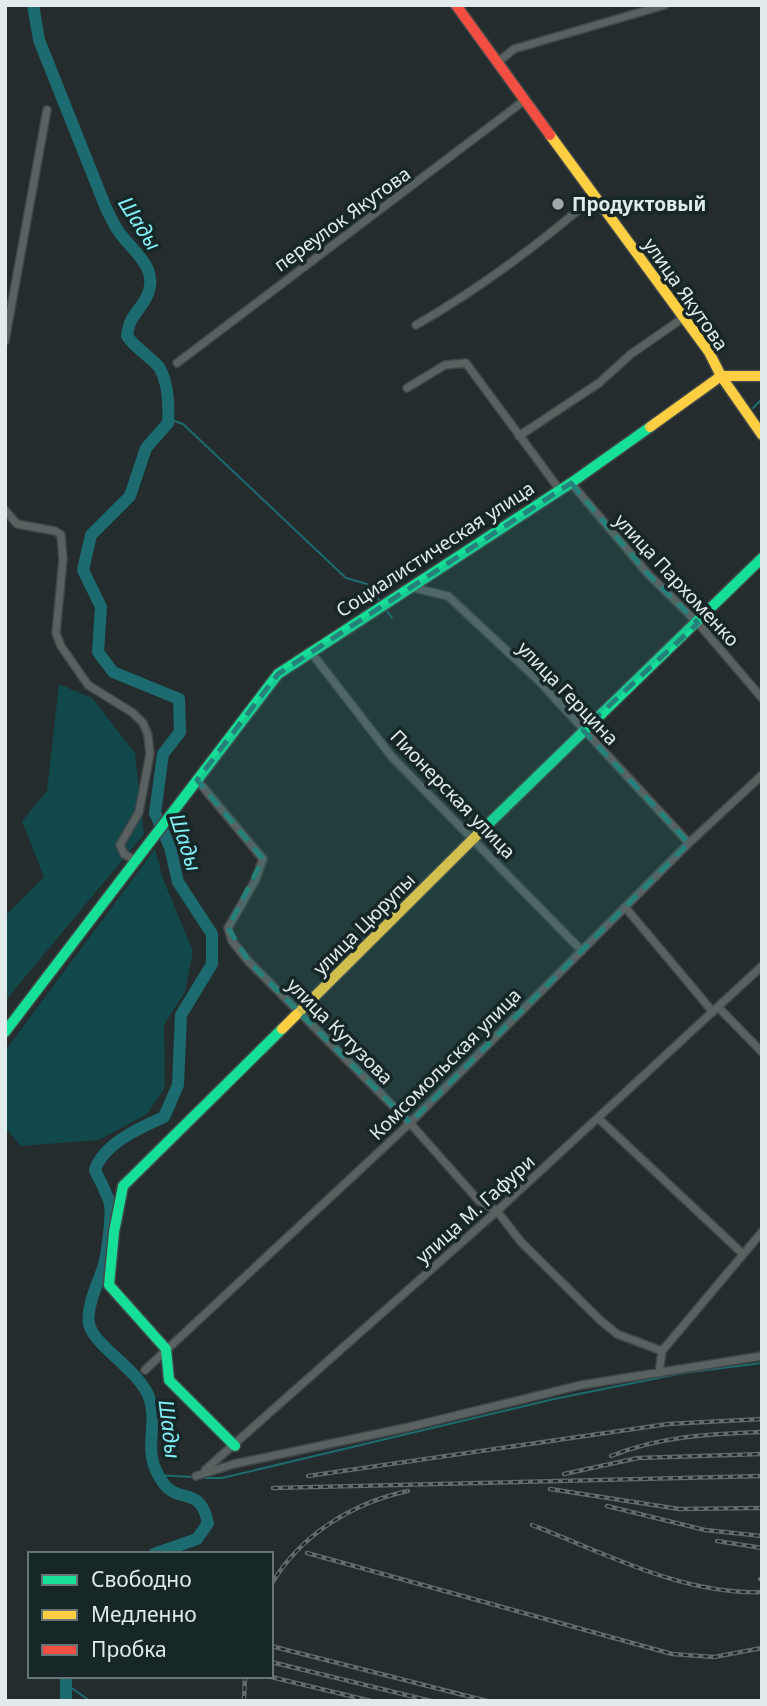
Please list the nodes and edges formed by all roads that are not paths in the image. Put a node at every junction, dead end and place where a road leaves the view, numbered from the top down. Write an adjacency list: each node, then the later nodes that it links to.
1 (456, 5): 3 (street, улица Якутова)
2 (665, 5): 3 (street)
3 (498, 62): 4 (street, улица Якутова)
4 (525, 100): 6 (street, улица Якутова); 10 (street, переулок Якутова)
5 (47, 110): 9 (street)
6 (595, 196): 7 (street, улица Якутова); 8 (street)
7 (682, 318): 11 (street, улица Якутова); 15 (street)
8 (416, 325)
9 (5, 341)
10 (177, 363)
11 (720, 376): 12 (street); 14 (street, улица Якутова); 16 (street, Социалистическая улица)
12 (762, 376)
13 (407, 388): 15 (street)
14 (762, 435)
15 (519, 436): 17 (street)
16 (571, 483): 17 (street, Социалистическая улица); 21 (street, улица Пархоменко)
17 (559, 489): 20 (street, Социалистическая улица)
18 (5, 510): 29 (street)
19 (762, 558): 21 (street, улица Цюрупы)
20 (410, 587): 22 (street, Социалистическая улица); 24 (street, улица Герцина)
21 (698, 623): 23 (street, улица Пархоменко); 24 (street, улица Цюрупы)
22 (310, 651): 26 (street, Социалистическая улица); 27 (street, Пионерская улица)
23 (762, 698)
24 (583, 730): 27 (street, улица Цюрупы); 28 (street, улица Герцина)
25 (762, 775): 28 (street, Комсомольская улица)
26 (197, 780): 29 (street, Социалистическая улица); 34 (street, улица Кутузова)
27 (475, 839): 31 (street, Пионерская улица); 34 (street, улица Цюрупы)
28 (689, 843): 30 (street, Комсомольская улица)
29 (136, 861): 35 (street, Социалистическая улица)
30 (625, 907): 31 (street, Комсомольская улица); 33 (street)
31 (582, 951): 38 (street, Комсомольская улица)
32 (762, 966): 33 (street, улица М. Гафури)
33 (715, 1009): 36 (street); 37 (street, улица М. Гафури)
34 (298, 1013): 38 (street, улица Кутузова); 42 (street, улица Цюрупы)
35 (5, 1032)
36 (762, 1052)
37 (598, 1118): 39 (street, улица М. Гафури); 41 (street)
38 (410, 1123): 39 (street, улица Кутузова); 42 (street, Комсомольская улица)
39 (497, 1211): 43 (street, улица Кутузова); 47 (street, улица М. Гафури)
40 (762, 1232): 41 (street)
41 (743, 1254): 43 (street)
42 (166, 1349): 45 (street, Комсомольская улица); 47 (street)
43 (662, 1351): 46 (street)
44 (762, 1356): 46 (street)
45 (145, 1370)
46 (659, 1373): 48 (street)
47 (235, 1446): 48 (street, улица М. Гафури)
48 (205, 1470): 49 (street, улица М. Гафури)
49 (196, 1476)

